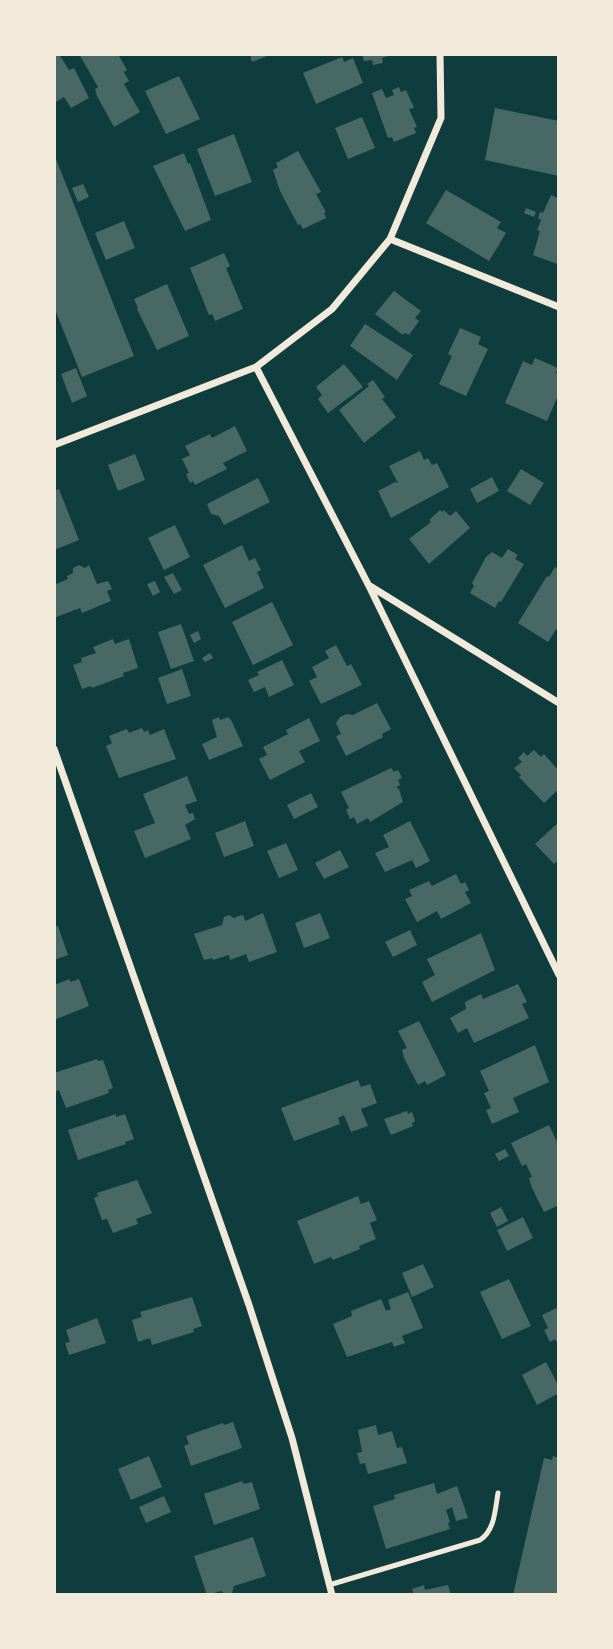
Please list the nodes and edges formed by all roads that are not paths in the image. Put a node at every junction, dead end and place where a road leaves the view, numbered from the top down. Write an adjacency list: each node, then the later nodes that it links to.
1 (440, 54): 2 (street)
2 (390, 239): 3 (street); 4 (street)
3 (559, 307)
4 (256, 367): 5 (street); 6 (street)
5 (54, 445)
6 (369, 586): 7 (street); 9 (street)
7 (559, 703)
8 (54, 749): 11 (street)
9 (559, 975)
10 (498, 1493): 11 (lane)
11 (329, 1585): 12 (street)
12 (331, 1595)

